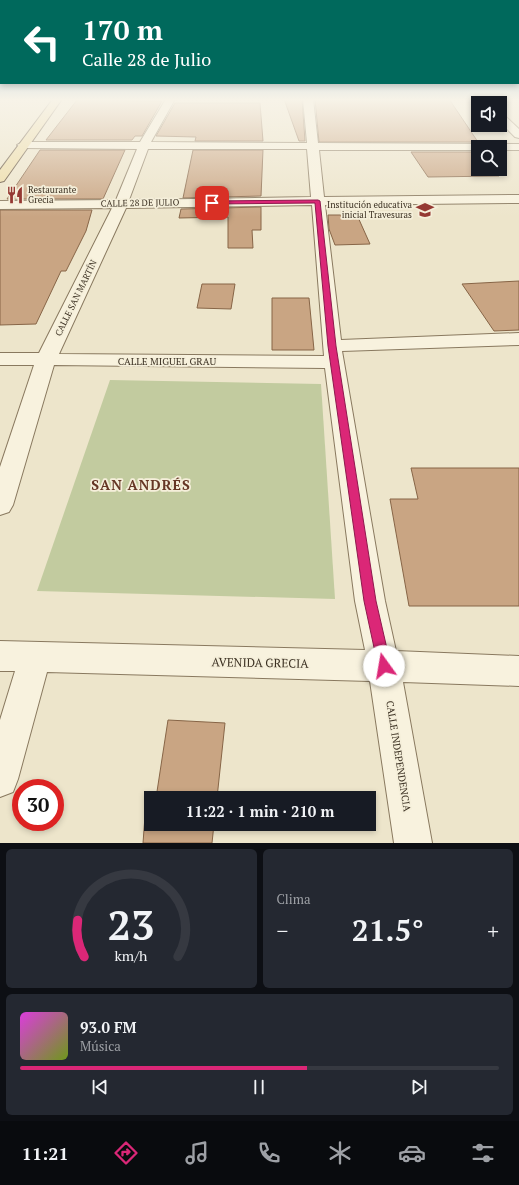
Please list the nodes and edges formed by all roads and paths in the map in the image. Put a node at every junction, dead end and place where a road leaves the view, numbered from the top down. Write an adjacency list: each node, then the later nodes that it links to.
1 (28, 138): 4 (main road)
2 (148, 138): 5 (street, CALLE SAN MARTÍN)
3 (311, 138): 6 (street, CALLE INDEPENDENCIA)
4 (23, 145): 5 (street); 8 (main road)
5 (144, 145): 6 (street); 11 (street, CALLE SAN MARTÍN)
6 (312, 146): 7 (street); 10 (street, CALLE INDEPENDENCIA)
7 (519, 147)
8 (0, 178)
9 (519, 199): 10 (street, CALLE 28 DE JULIO)
10 (318, 201): 11 (street, CALLE 28 DE JULIO); 14 (street, CALLE INDEPENDENCIA)
11 (122, 204): 12 (street, CALLE 28 DE JULIO); 16 (street, CALLE SAN MARTÍN)
12 (0, 205)
13 (519, 339): 14 (street, CALLE MIGUEL GRAU)
14 (333, 354): 16 (street, CALLE MIGUEL GRAU); 20 (street, CALLE INDEPENDENCIA)
15 (0, 359): 16 (street, CALLE MIGUEL GRAU)
16 (46, 360): 17 (street, CALLE SAN MARTÍN)
17 (0, 505)
18 (0, 656): 19 (street, AVENIDA GRECIA)
19 (35, 657): 20 (street, AVENIDA GRECIA); 22 (street)
20 (384, 666): 21 (street, AVENIDA GRECIA); 23 (street, CALLE INDEPENDENCIA)
21 (519, 671)
22 (0, 779)
23 (413, 843)

